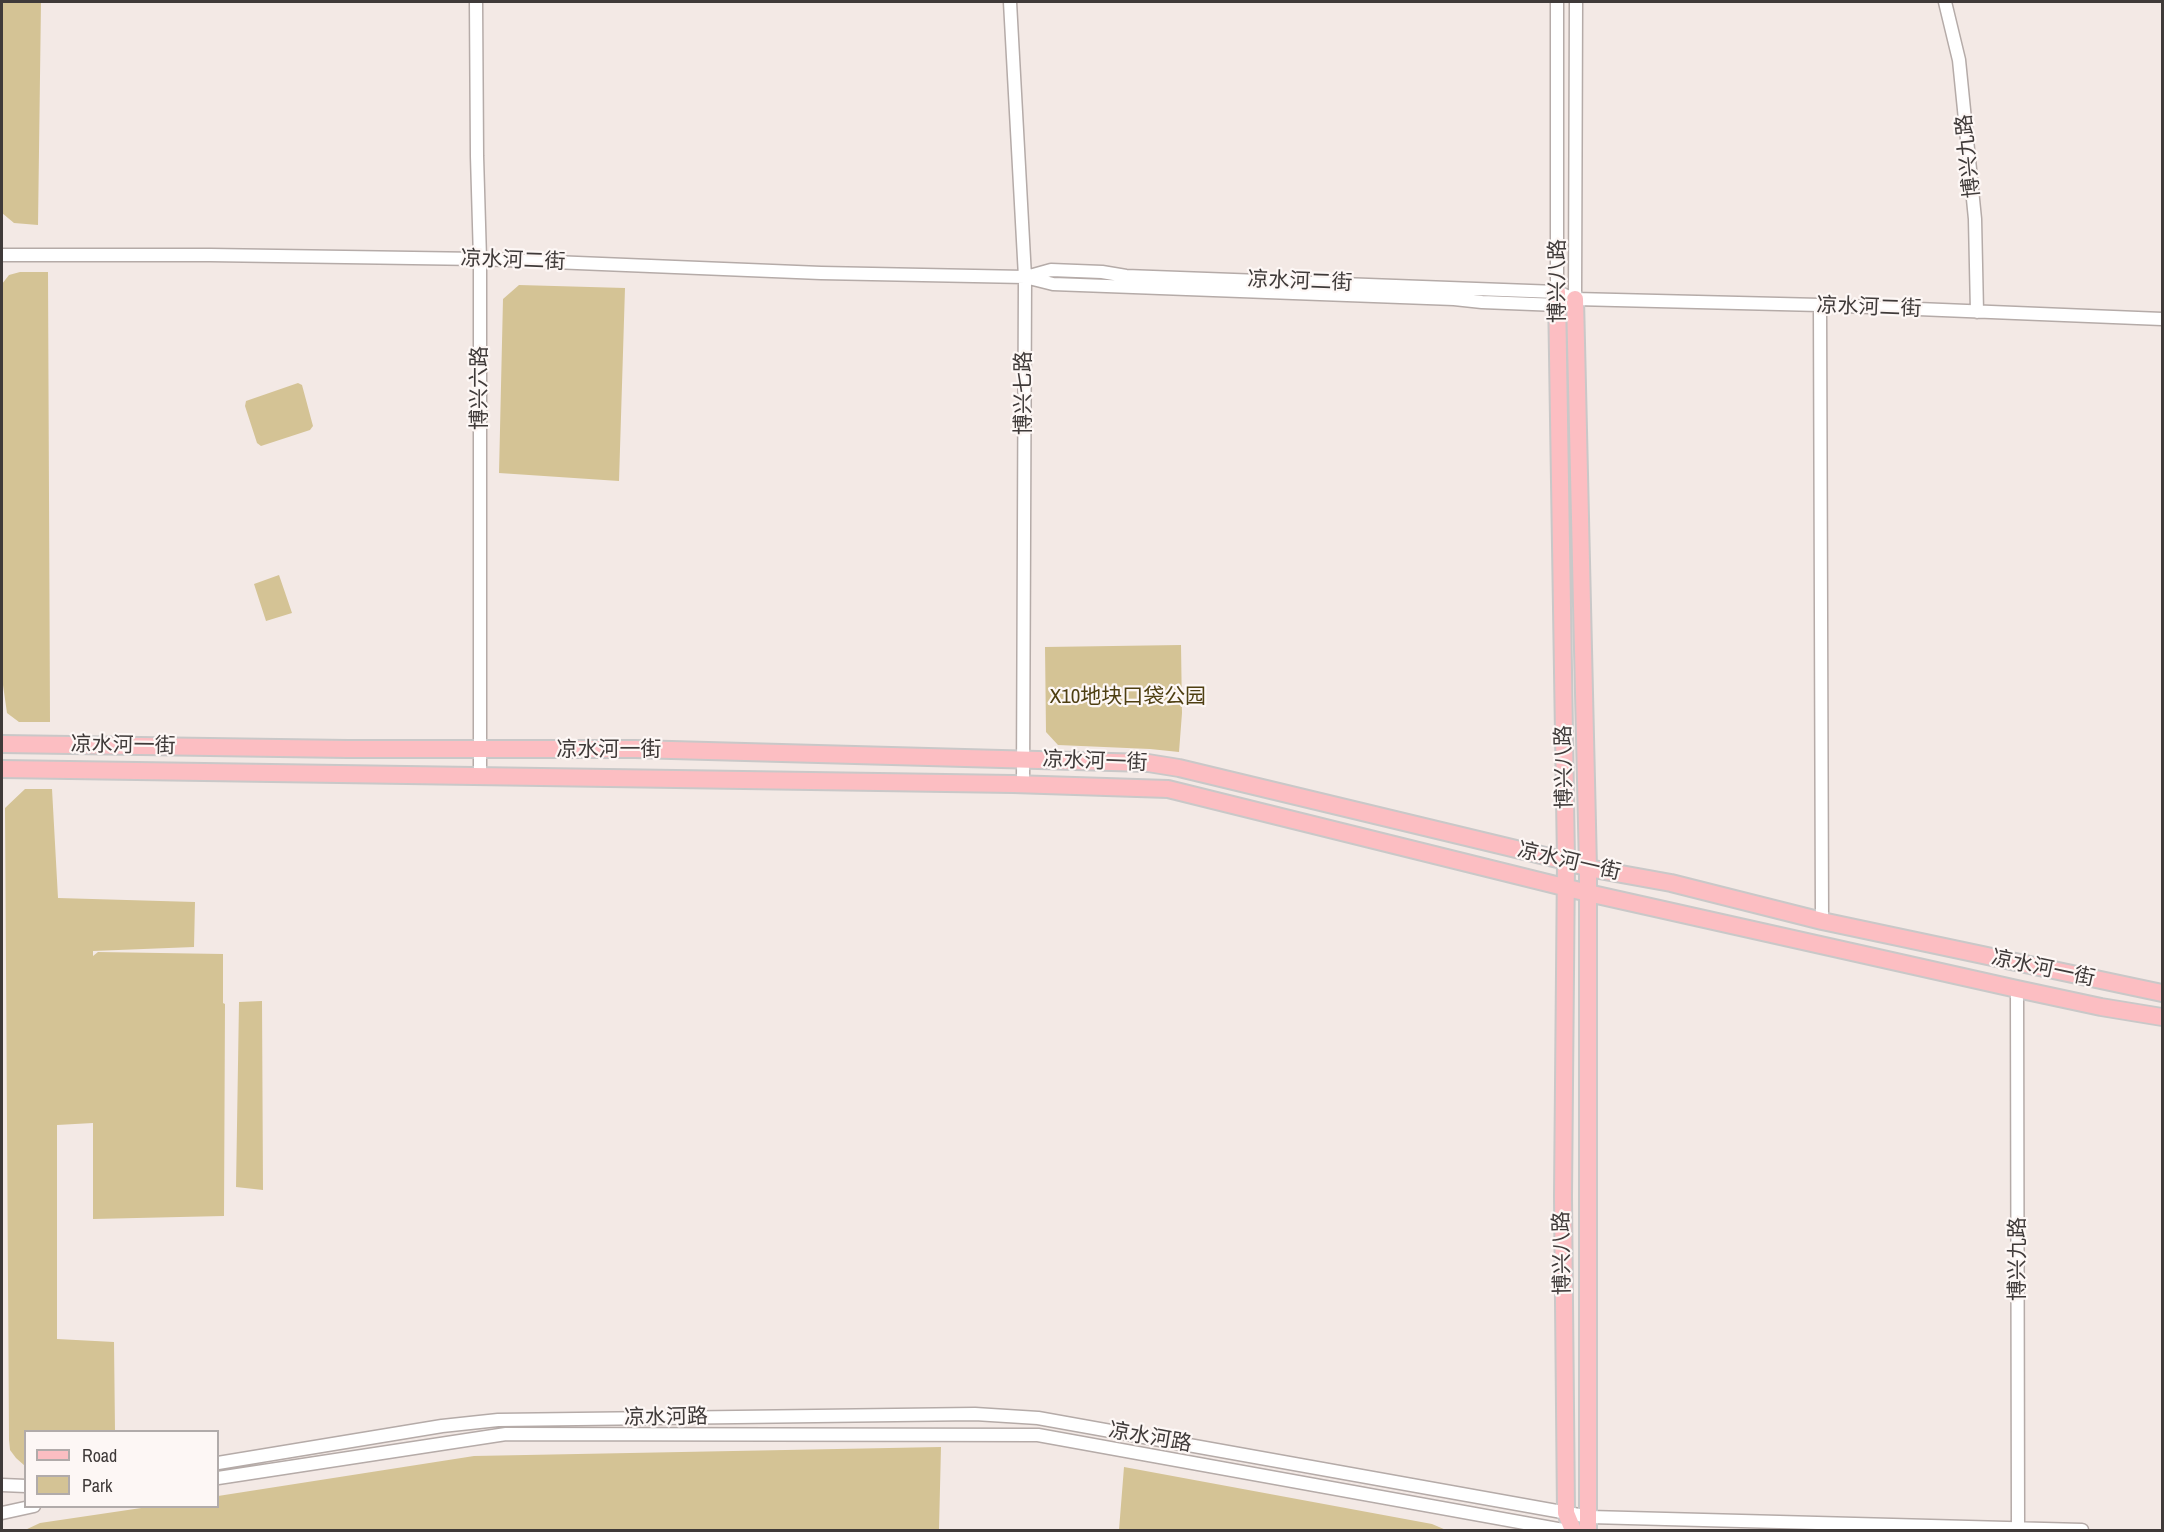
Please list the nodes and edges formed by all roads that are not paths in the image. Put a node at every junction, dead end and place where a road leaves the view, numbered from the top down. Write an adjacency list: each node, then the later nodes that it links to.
1 (476, 2): 7 (street, 博兴六路)
2 (1011, 2): 8 (street, 博兴七路)
3 (1557, 2): 9 (street, 博兴八路)
4 (1576, 2): 10 (street, 博兴八路)
5 (1945, 2): 12 (street, 博兴九路)
6 (2, 255): 7 (street, 凉水河二街)
7 (480, 259): 8 (street, 凉水河二街); 15 (street, 博兴六路)
8 (1025, 277): 9 (street, 凉水河二街); 16 (street, 博兴七路)
9 (1558, 298): 10 (street, 凉水河二街); 22 (main road, 博兴八路)
10 (1575, 299): 11 (street, 凉水河二街); 23 (main road, 博兴八路)
11 (1820, 305): 12 (street, 凉水河二街); 26 (street)
12 (1977, 312): 13 (street, 凉水河二街)
13 (2163, 319)
14 (2, 744): 15 (main road, 凉水河一街)
15 (480, 750): 16 (main road, 凉水河一街); 19 (street, 博兴六路)
16 (1023, 759): 17 (main road, 凉水河一街); 20 (street, 博兴七路)
17 (1075, 761): 21 (main road); 22 (main road, 凉水河一街)
18 (2, 769): 19 (main road, 凉水河一街)
19 (480, 775): 20 (main road, 凉水河一街)
20 (1023, 784): 21 (main road, 凉水河一街)
21 (1071, 787): 24 (main road, 凉水河一街)
22 (1566, 861): 23 (main road, 凉水河一街); 24 (main road, 博兴八路)
23 (1588, 868): 25 (main road, 博兴八路); 26 (main road, 凉水河一街)
24 (1566, 887): 25 (main road, 凉水河一街); 36 (main road, 博兴八路)
25 (1588, 893): 27 (main road, 凉水河一街); 37 (main road, 博兴八路)
26 (1822, 921): 28 (main road, 凉水河一街)
27 (2018, 989): 29 (main road, 凉水河一街); 38 (street, 博兴九路)
28 (2163, 993)
29 (2163, 1017)
30 (219, 1463): 36 (street, 凉水河路)
31 (219, 1478): 39 (street, 凉水河路)
32 (2, 1485): 33 (street)
33 (24, 1486)
34 (25, 1508): 35 (street)
35 (2, 1513)
36 (1566, 1513): 37 (street, 凉水河路); 40 (main road, 博兴八路)
37 (1589, 1524): 38 (street, 凉水河路)
38 (2018, 1529): 41 (street, 凉水河路)
39 (1563, 1530)
40 (1573, 1530)
41 (2082, 1530)

